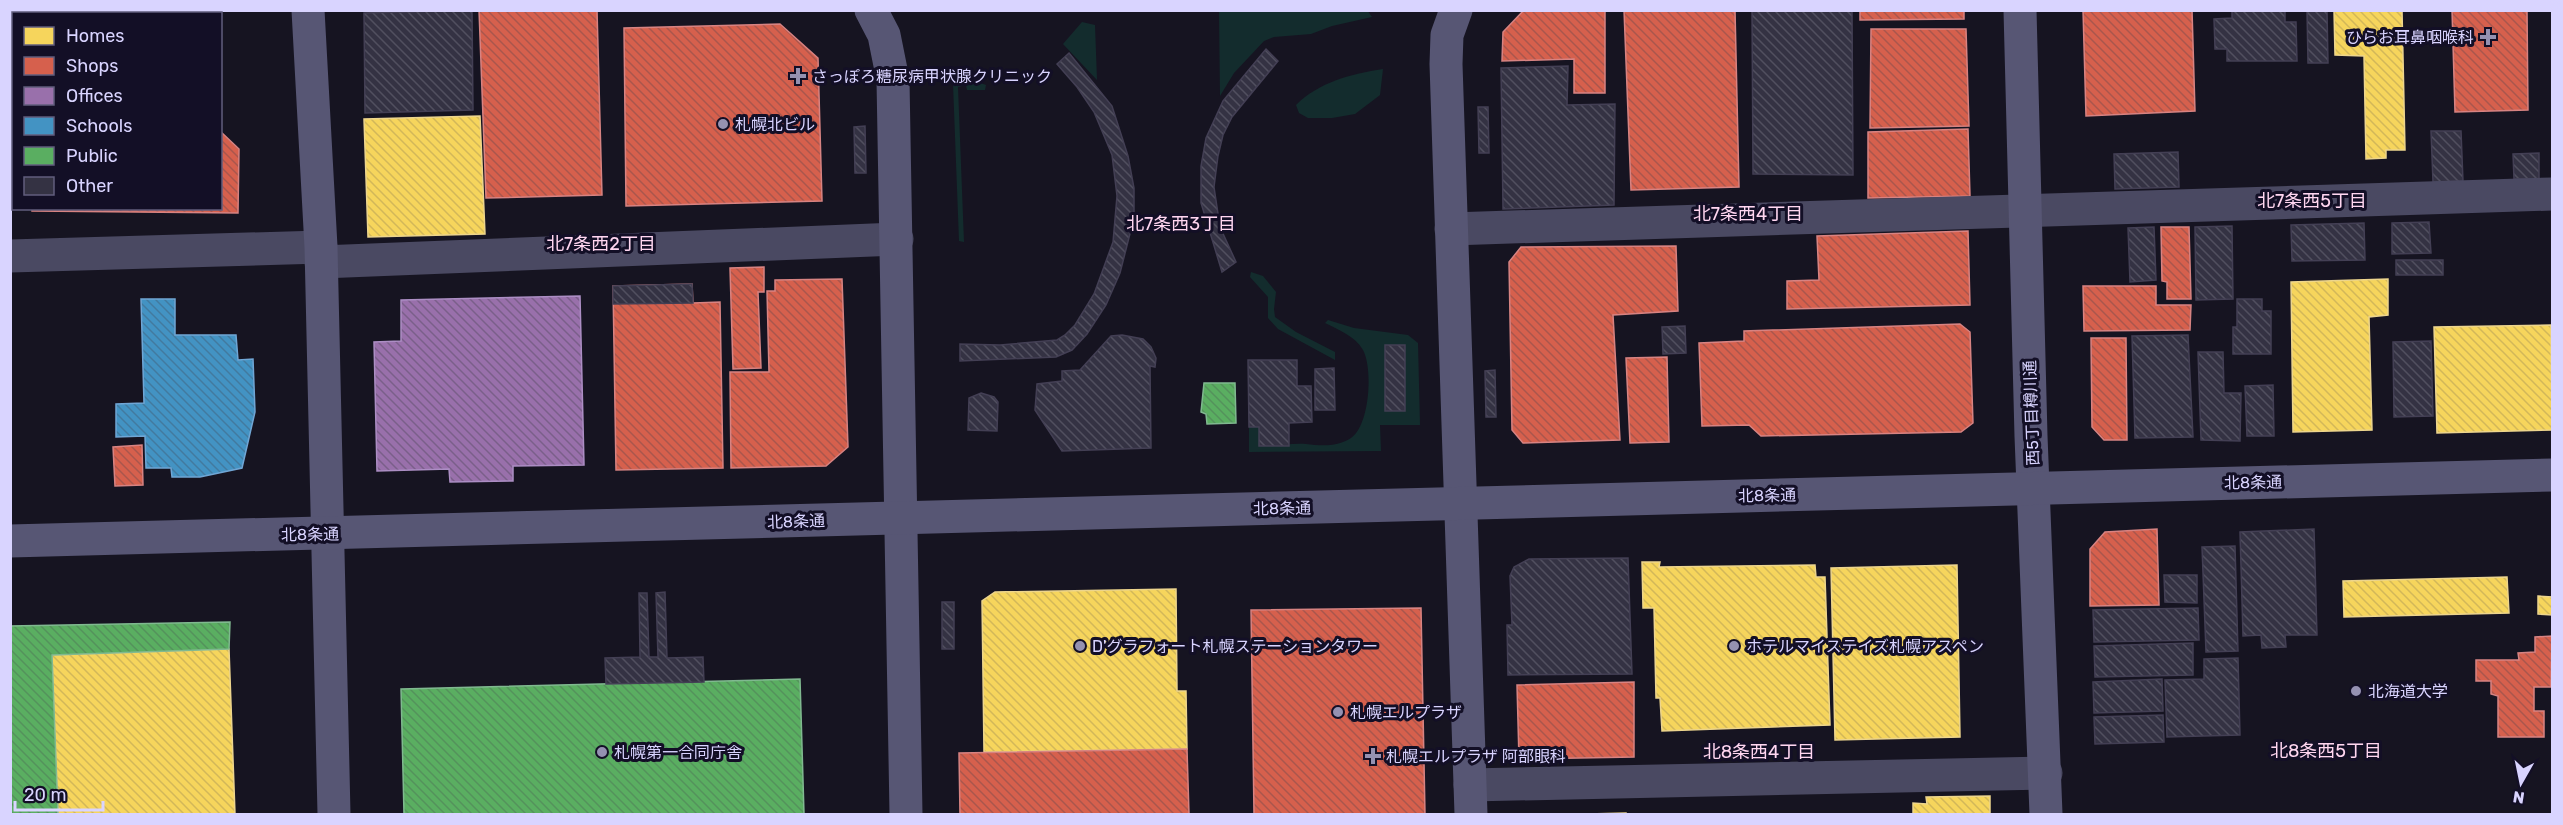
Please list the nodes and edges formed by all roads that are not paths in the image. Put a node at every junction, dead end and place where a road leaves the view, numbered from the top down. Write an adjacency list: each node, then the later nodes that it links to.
1 (308, 10): 9 (street)
2 (871, 10): 8 (street)
3 (1456, 10): 7 (street)
4 (2020, 10): 6 (street, 西5丁目樽川通)
5 (2553, 194): 6 (street)
6 (2026, 211): 7 (street); 12 (street, 西5丁目樽川通)
7 (1451, 229): 13 (street)
8 (897, 239): 9 (street); 14 (street)
9 (321, 254): 10 (street); 15 (street)
10 (10, 256)
11 (2553, 475): 12 (street, 北8条通)
12 (2033, 488): 13 (street, 北8条通); 17 (street, 西5丁目樽川通)
13 (1461, 503): 14 (street, 北8条通); 18 (street)
14 (900, 518): 15 (street, 北8条通); 20 (street)
15 (328, 533): 16 (street, 北8条通); 19 (street)
16 (10, 541)
17 (2046, 773): 18 (street); 21 (street, 西5丁目樽川通)
18 (1471, 800)
19 (334, 814)
20 (906, 814)
21 (2046, 814)

